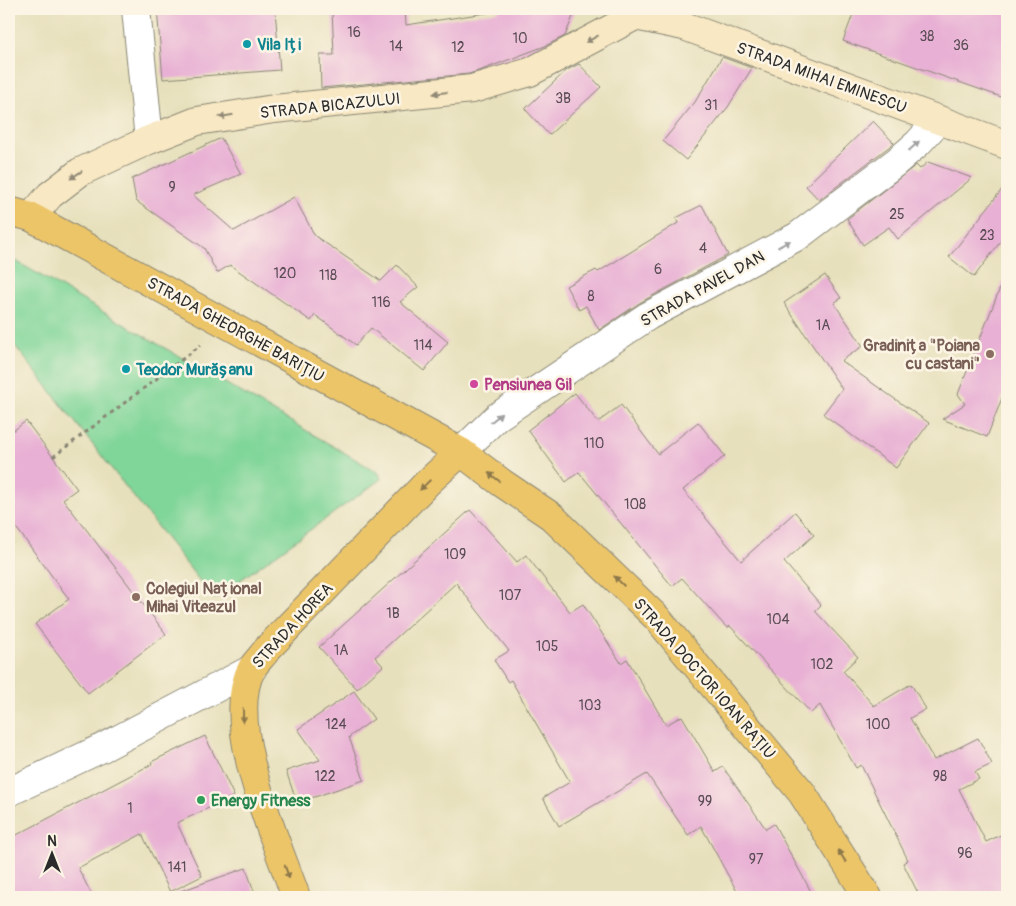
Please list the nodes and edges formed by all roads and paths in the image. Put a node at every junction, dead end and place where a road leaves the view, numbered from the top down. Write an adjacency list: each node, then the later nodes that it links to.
1 (136, 9): 4 (street)
2 (634, 12): 3 (street, STRADA MIHAI EMINESCU); 4 (street, STRADA BICAZULUI, one-way to 4)
3 (939, 120): 5 (street, STRADA MIHAI EMINESCU); 8 (street, STRADA PAVEL DAN, one-way to 3)
4 (149, 140): 6 (street, STRADA BICAZULUI, one-way to 6)
5 (1007, 145)
6 (20, 214): 7 (main road, STRADA GHEORGHE BARIȚIU)
7 (227, 324): 8 (main road, STRADA GHEORGHE BARIȚIU); 9 (path)
8 (461, 452): 10 (main road, STRADA HOREA, one-way to 10); 13 (main road, STRADA DOCTOR IOAN RAȚIU, one-way to 8)
9 (53, 457)
10 (252, 669): 11 (street, STRADA HOREA); 12 (main road, one-way to 12)
11 (9, 792)
12 (296, 897)
13 (868, 897)

